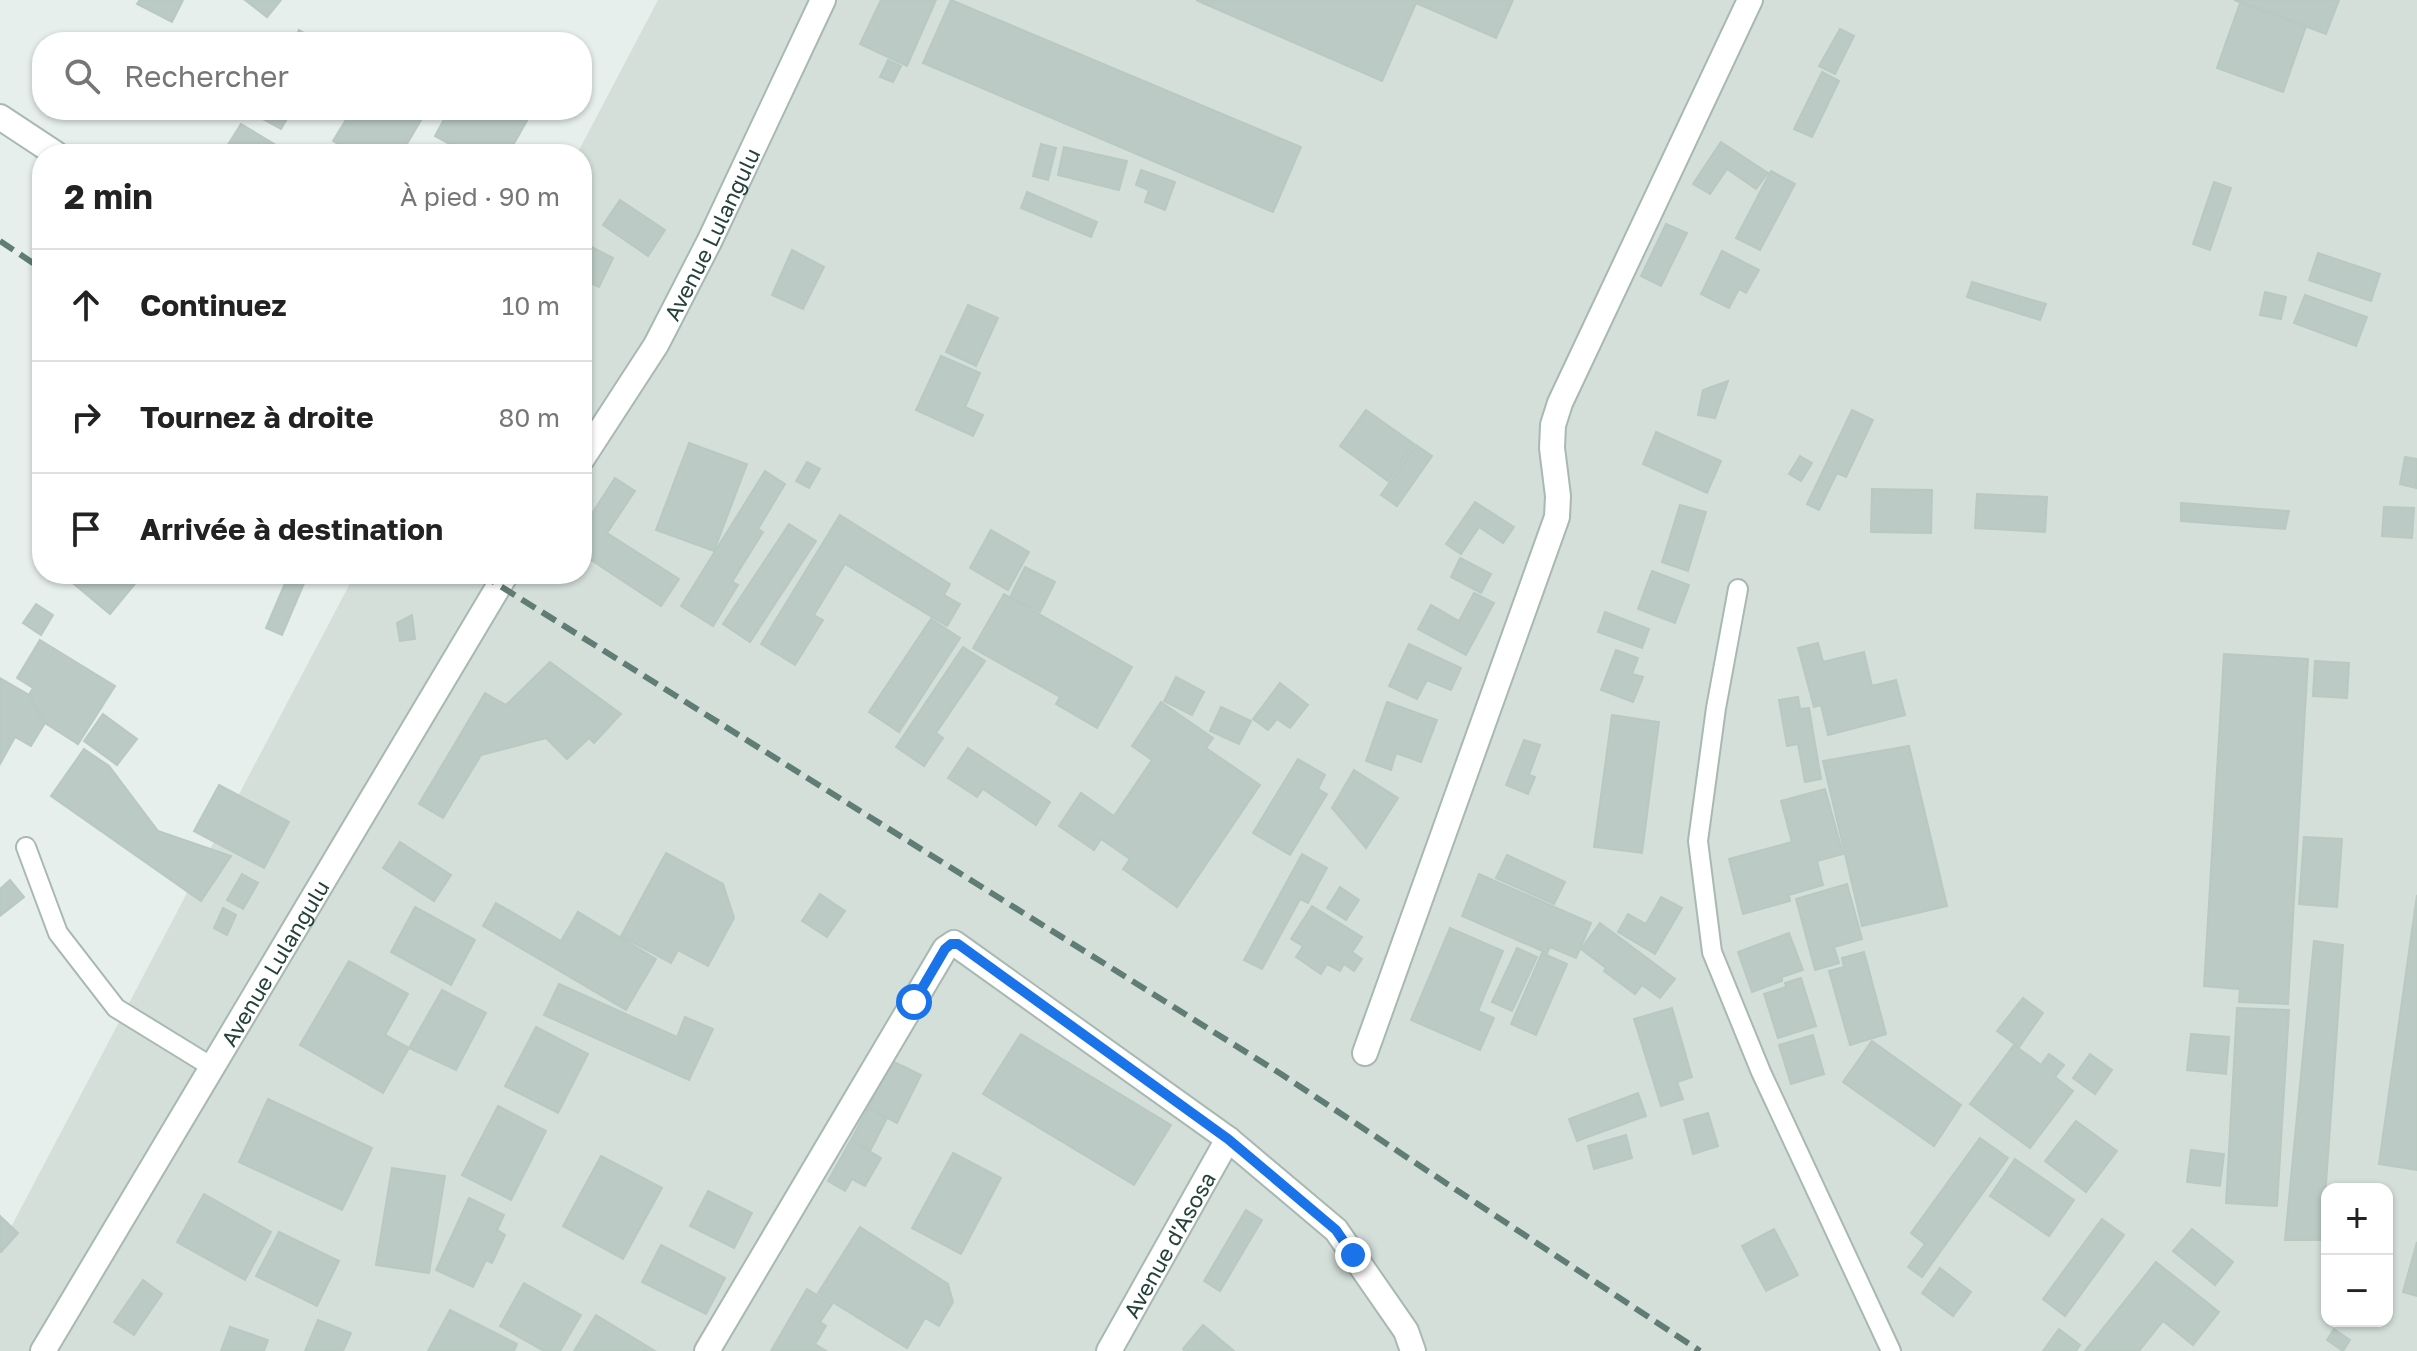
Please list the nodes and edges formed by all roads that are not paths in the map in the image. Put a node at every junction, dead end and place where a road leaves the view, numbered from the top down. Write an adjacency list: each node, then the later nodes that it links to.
1 (823, 0): 5 (street, Avenue Lulangulu)
2 (1750, 0): 9 (street)
3 (0, 117): 4 (street)
4 (41, 144)
5 (592, 444)
6 (500, 584): 10 (street, Avenue Lulangulu)
7 (1738, 589): 16 (lane)
8 (26, 847): 10 (lane)
9 (1365, 1053)
10 (212, 1067): 12 (street, Avenue Lulangulu)
11 (1228, 1139): 13 (street); 14 (street, Avenue d'Asosa); 15 (street)
12 (43, 1351)
13 (707, 1351)
14 (1109, 1351)
15 (1413, 1351)
16 (1891, 1351)

